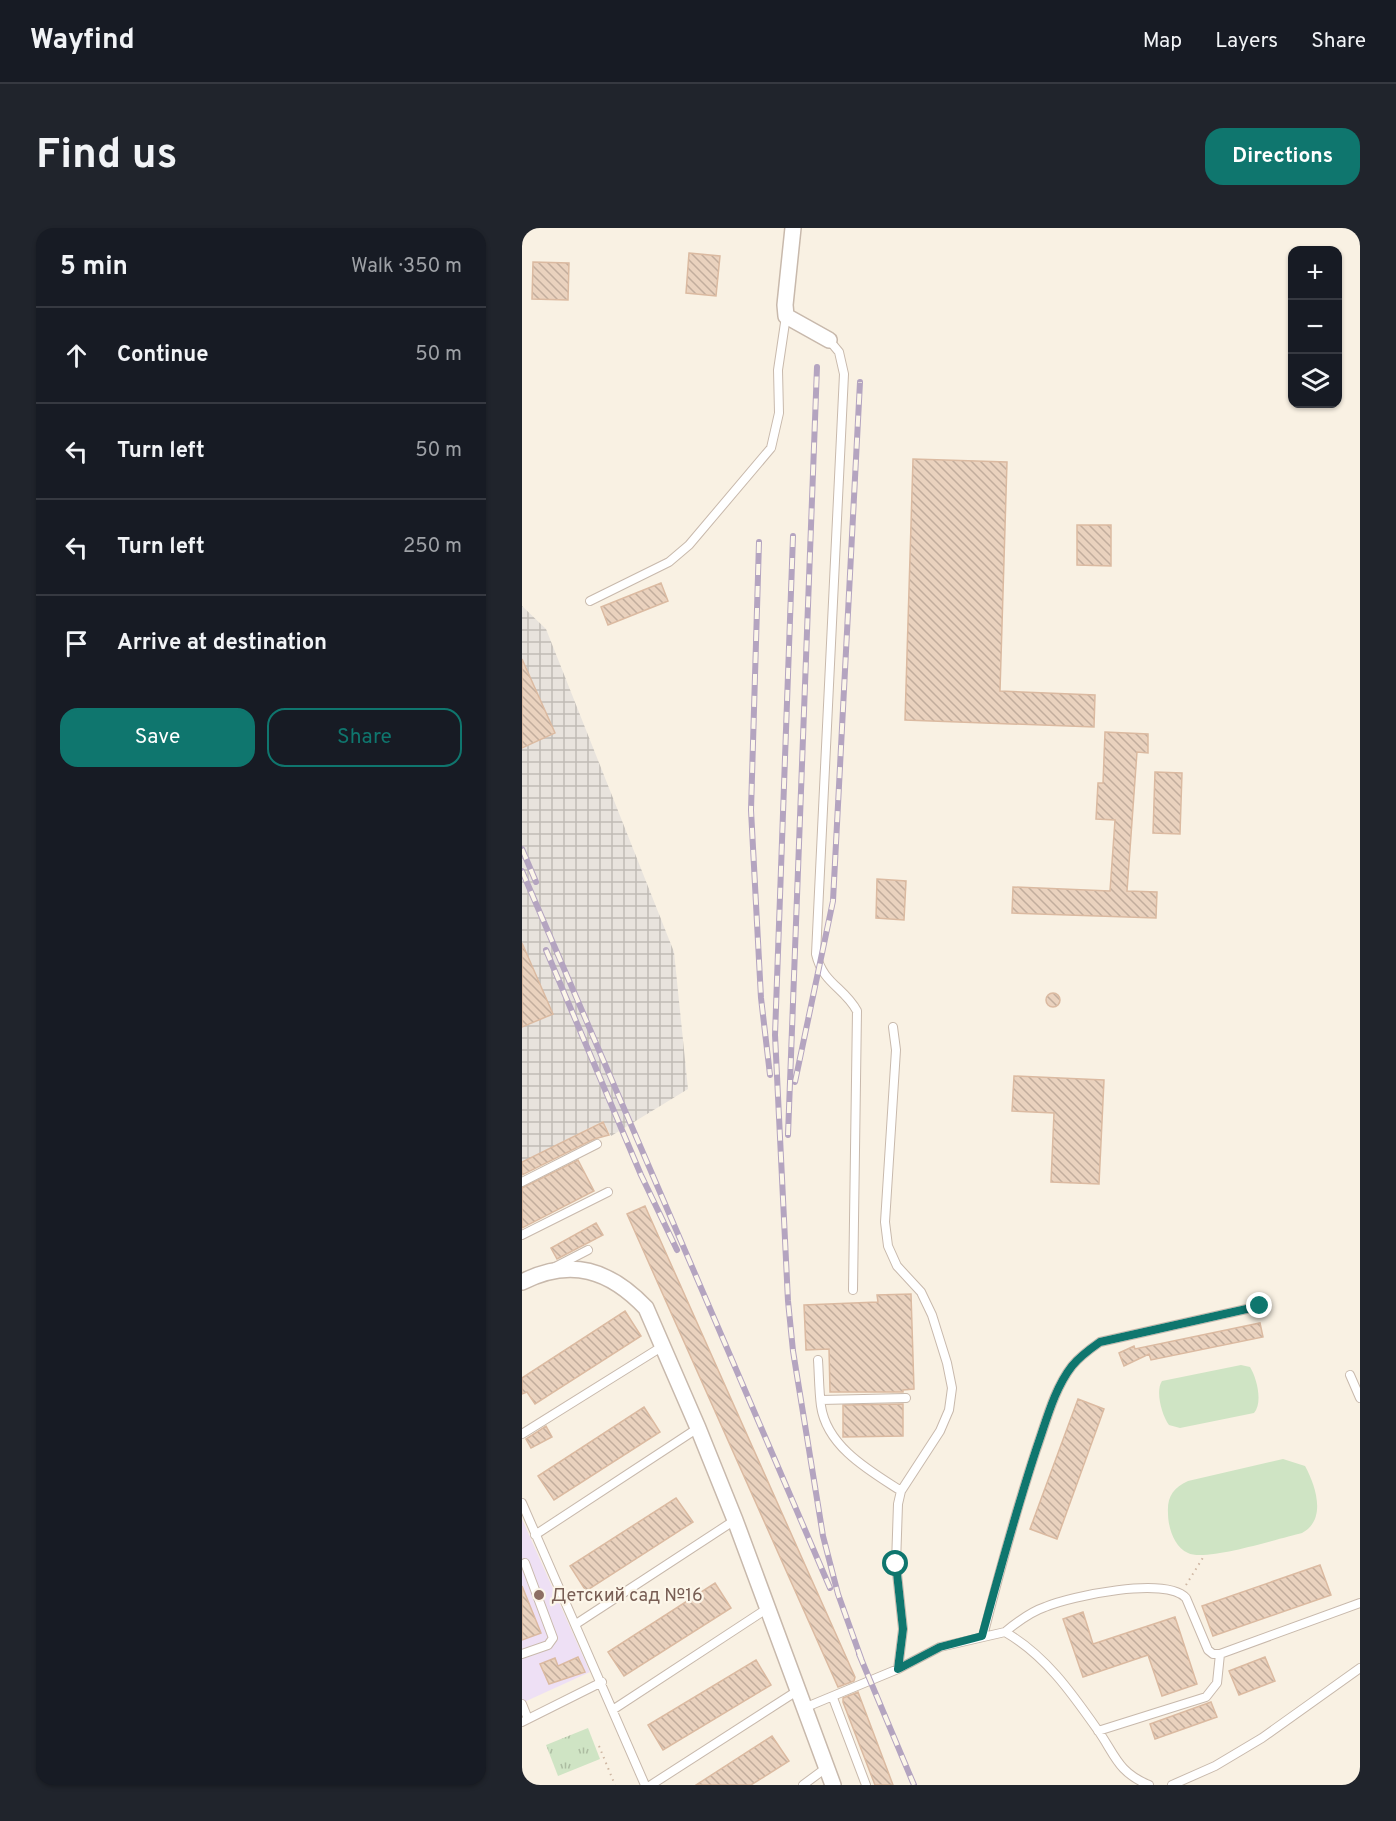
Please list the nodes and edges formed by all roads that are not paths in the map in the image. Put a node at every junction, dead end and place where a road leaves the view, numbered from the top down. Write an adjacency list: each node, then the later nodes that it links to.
1 (793, 228): 2 (street)
2 (786, 316): 3 (street); 4 (lane)
3 (829, 340): 13 (lane)
4 (590, 601)
5 (893, 1027): 23 (lane)
6 (597, 1144): 7 (lane)
7 (522, 1182)
8 (608, 1192): 9 (lane)
9 (522, 1235)
10 (588, 1250): 11 (lane)
11 (549, 1270): 12 (street); 15 (street)
12 (522, 1282)
13 (853, 1290)
14 (1260, 1306): 32 (lane)
15 (664, 1346): 21 (street); 22 (lane)
16 (818, 1360): 20 (lane)
17 (1350, 1375): 19 (lane)
18 (906, 1398): 20 (lane)
19 (1360, 1398)
20 (821, 1400): 23 (lane)
21 (699, 1428): 25 (street); 26 (lane)
22 (522, 1434)
23 (901, 1491): 36 (lane)
24 (522, 1503): 26 (lane)
25 (735, 1520): 29 (street); 30 (lane)
26 (536, 1535): 30 (lane)
27 (525, 1563): 33 (lane)
28 (1360, 1603): 34 (lane)
29 (768, 1607): 38 (street); 42 (lane)
30 (576, 1624): 37 (lane)
31 (1005, 1632): 32 (lane); 34 (lane); 44 (lane)
32 (982, 1636): 36 (lane)
33 (522, 1654)
34 (1220, 1654): 44 (lane)
35 (1360, 1668): 52 (lane)
36 (898, 1669): 39 (lane)
37 (602, 1682): 42 (lane); 43 (lane)
38 (797, 1691): 41 (street); 47 (lane)
39 (833, 1698): 41 (lane); 50 (lane)
40 (522, 1704): 43 (lane)
41 (804, 1708): 45 (street)
42 (614, 1709): 46 (lane)
43 (525, 1720)
44 (1098, 1731): 51 (lane)
45 (826, 1768): 48 (lane); 49 (street)
46 (645, 1785)
47 (651, 1785)
48 (803, 1785)
49 (833, 1785)
50 (866, 1785)
51 (1149, 1785)
52 (1172, 1785)

